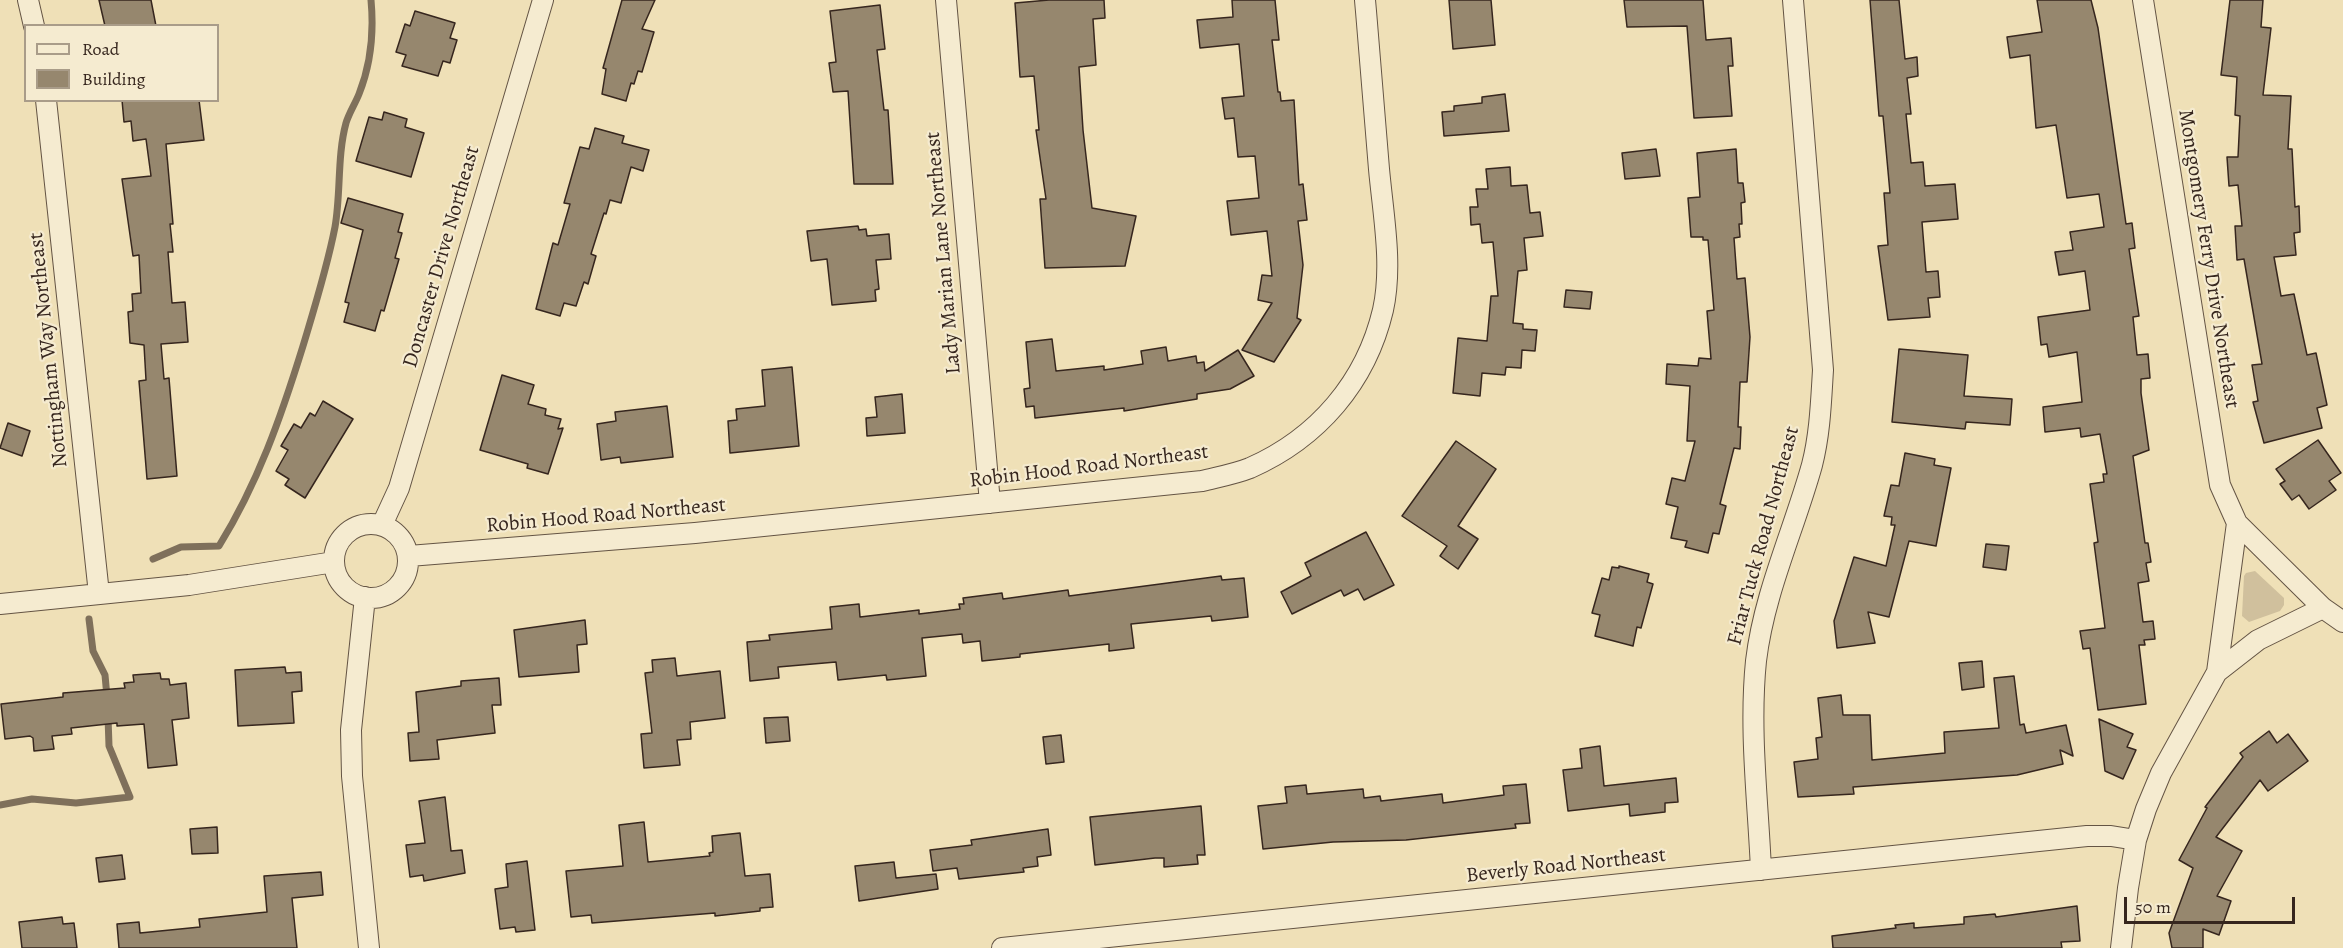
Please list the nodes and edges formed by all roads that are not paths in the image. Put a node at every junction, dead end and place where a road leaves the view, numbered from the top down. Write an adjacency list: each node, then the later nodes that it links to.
1 (28, 0): 7 (street)
2 (543, 0): 11 (street, Doncaster Drive Northeast)
3 (946, 0): 9 (street, Lady Marian Lane Northeast)
4 (1365, 0): 9 (street, Robin Hood Road Northeast)
5 (1793, 0): 21 (street, Friar Tuck Road Northeast)
6 (2143, 0): 10 (street, Montgomery Ferry Drive Northeast)
7 (34, 24)
8 (46, 102): 14 (street, Nottingham Way Northeast)
9 (990, 503): 12 (street, Robin Hood Road Northeast)
10 (2237, 523): 17 (street, Montgomery Ferry Drive Northeast); 19 (street)
11 (382, 525): 12 (street); 13 (street)
12 (409, 556): 15 (street)
13 (334, 562): 14 (street); 15 (street)
14 (99, 594): 16 (street)
15 (365, 597): 22 (street)
16 (0, 604)
17 (2323, 608): 18 (street); 19 (street)
18 (2343, 622)
19 (2217, 672): 20 (street)
20 (2136, 840): 21 (street, Beverly Road Northeast); 24 (street)
21 (1761, 870): 23 (street, Beverly Road Northeast)
22 (369, 948)
23 (1002, 948)
24 (2121, 948)

